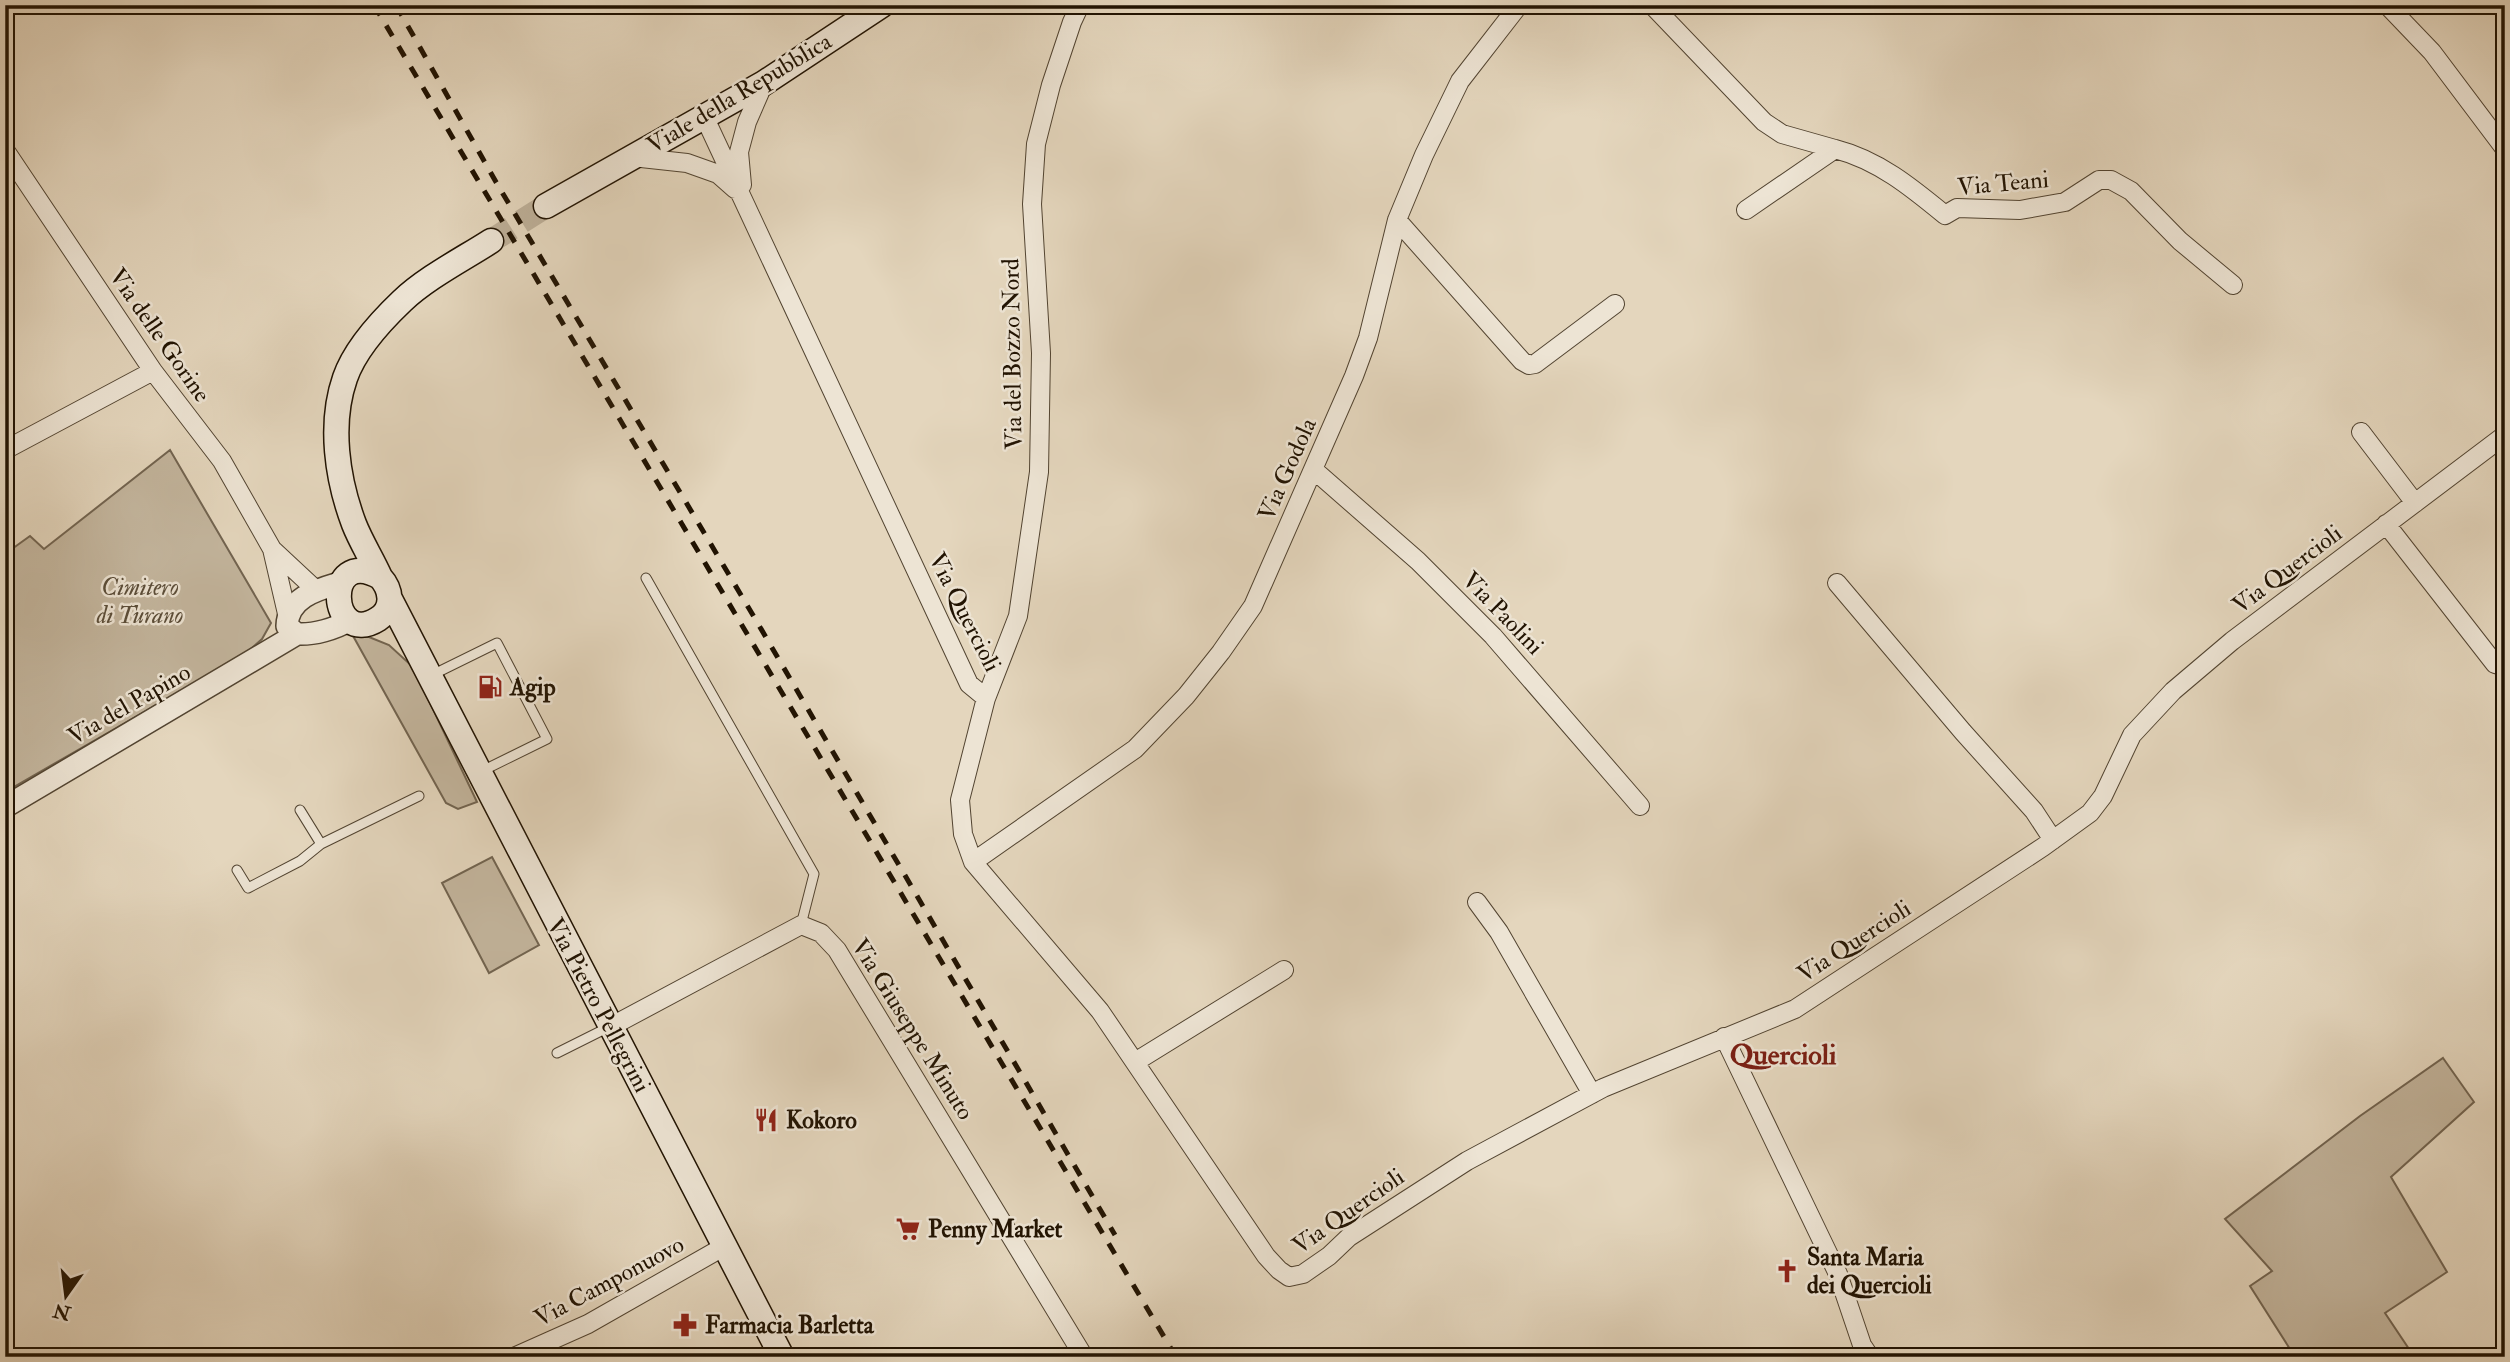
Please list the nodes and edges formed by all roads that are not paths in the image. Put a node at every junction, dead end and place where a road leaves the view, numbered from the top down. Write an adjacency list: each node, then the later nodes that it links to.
1 (882, 5): 6 (main road, Viale della Repubblica)
2 (1080, 5): 39 (street, Via del Bozzo Nord)
3 (1519, 5): 15 (street, Via Godola)
4 (1652, 5): 8 (street)
5 (2394, 8): 9 (street)
6 (764, 83): 7 (main road, Viale della Repubblica); 12 (street, Via Quercioli)
7 (705, 116): 11 (main road, Viale della Repubblica); 12 (street, Via Quercioli)
8 (1835, 149): 14 (street); 17 (street, Via Teani)
9 (2505, 149)
10 (5, 150): 19 (street, Via delle Gorine)
11 (632, 157): 12 (street); 13 (main road)
12 (742, 196): 39 (street, Via Quercioli)
13 (546, 206)
14 (1746, 210)
15 (1397, 220): 18 (street); 23 (street, Via Godola)
16 (491, 242): 26 (main road)
17 (2233, 285)
18 (1615, 304)
19 (153, 371): 22 (street); 27 (street, Via delle Gorine)
20 (2361, 432): 24 (street)
21 (2505, 435): 24 (street, Via Quercioli)
22 (5, 450)
23 (1314, 470): 42 (street, Via Paolini); 47 (street, Via Godola)
24 (2415, 503): 25 (street, Via Quercioli)
25 (2386, 524): 37 (street); 45 (street, Via Quercioli)
26 (355, 526): 29 (main road); 31 (main road, Via Pietro Pellegrini)
27 (272, 550): 32 (street); 35 (street)
28 (646, 578): 50 (lane)
29 (345, 579): 31 (main road); 32 (street); 33 (main road)
30 (1837, 583): 45 (street)
31 (385, 588): 34 (main road); 36 (main road, Via Pietro Pellegrini)
32 (316, 590): 35 (street)
33 (350, 620): 34 (main road); 35 (street)
34 (376, 621): 36 (main road)
35 (288, 631): 43 (street, Via del Papino)
36 (418, 652): 38 (main road, Via Pietro Pellegrini)
37 (2505, 667)
38 (429, 676): 40 (main road, Via Pietro Pellegrini); 40 (lane)
39 (985, 701): 47 (street, Via Quercioli)
40 (479, 773): 52 (main road, Via Pietro Pellegrini)
41 (419, 796): 46 (lane)
42 (1640, 806)
43 (5, 807)
44 (300, 810): 46 (lane)
45 (2053, 839): 53 (street, Via Quercioli)
46 (321, 844): 48 (lane)
47 (972, 862): 55 (street, Via Quercioli)
48 (237, 870)
49 (1477, 902): 56 (street)
50 (801, 925): 52 (street); 60 (street, Via Giuseppe Minuto)
51 (1284, 971): 55 (street)
52 (610, 1027): 54 (lane); 57 (main road, Via Pietro Pellegrini)
53 (1724, 1037): 56 (street, Via Quercioli); 61 (street)
54 (557, 1054)
55 (1135, 1062): 56 (street, Via Quercioli)
56 (1592, 1094)
57 (726, 1247): 58 (street, Via Camponuovo); 59 (main road, Via Pietro Pellegrini)
58 (514, 1357)
59 (782, 1357)
60 (1084, 1357)
61 (1870, 1357)

